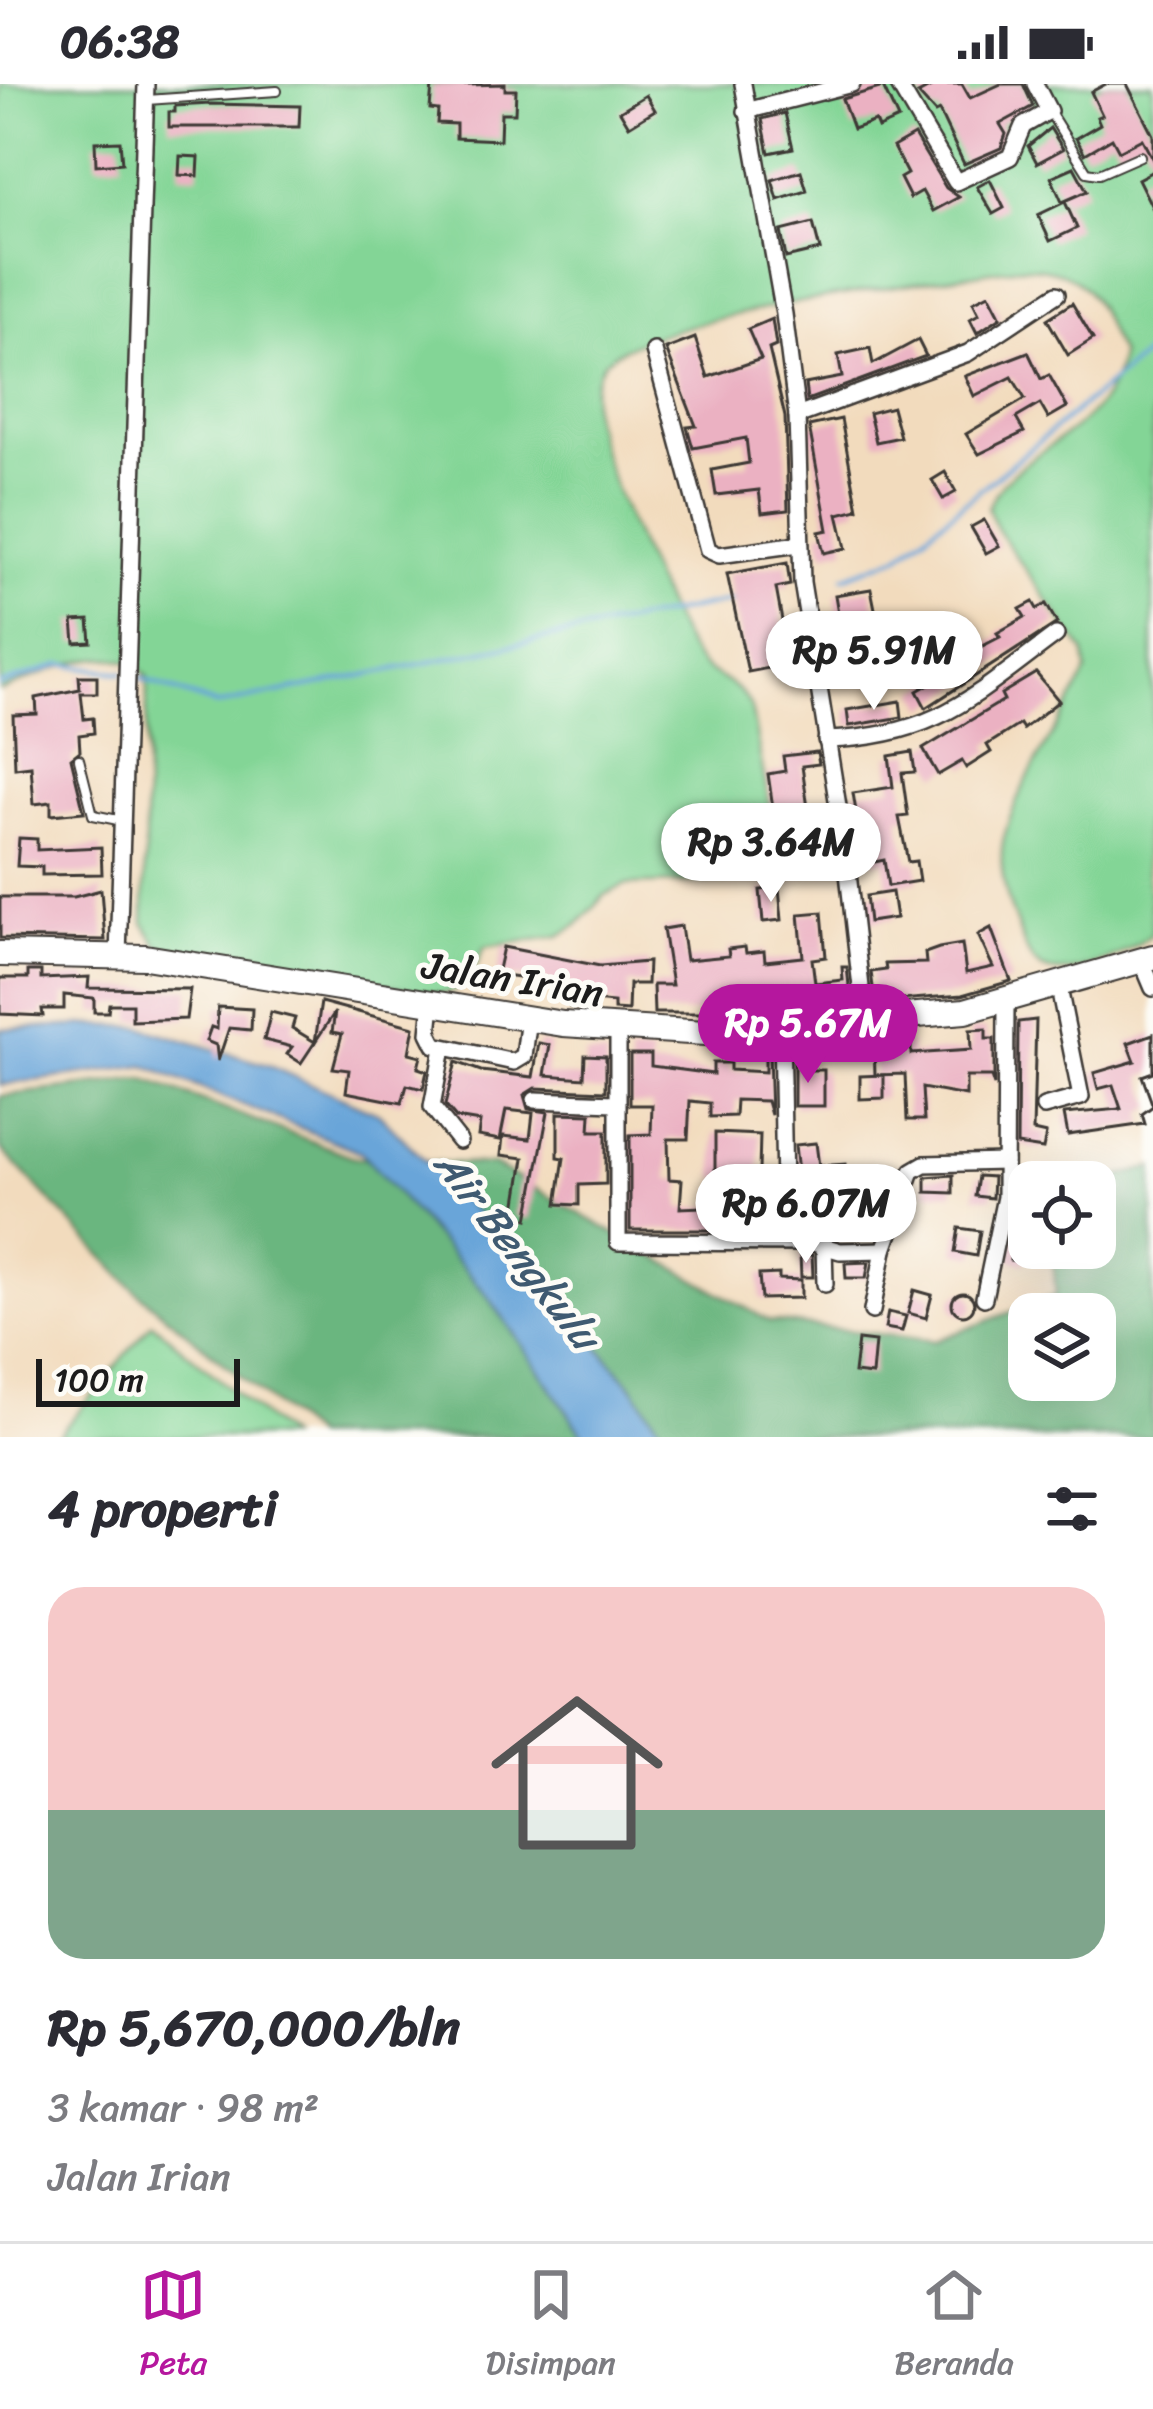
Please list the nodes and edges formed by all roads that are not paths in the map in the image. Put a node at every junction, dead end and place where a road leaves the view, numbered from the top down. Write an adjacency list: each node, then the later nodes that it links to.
1 (743, 84): 7 (street)
2 (852, 84): 7 (street)
3 (898, 84): 8 (street)
4 (1035, 84): 8 (street)
5 (277, 91): 6 (lane)
6 (146, 92): 17 (street)
7 (746, 111): 12 (street)
8 (1049, 111): 9 (lane)
9 (1140, 156)
10 (1058, 294): 12 (street)
11 (654, 351): 13 (street)
12 (797, 416): 13 (street)
13 (799, 544): 15 (street)
14 (1056, 635): 15 (street)
15 (826, 740): 26 (street)
16 (79, 759): 17 (lane)
17 (124, 821): 19 (street)
18 (0, 954): 19 (main road, Jalan Irian)
19 (118, 956): 23 (main road, Jalan Irian)
20 (1147, 959): 21 (main road, Jalan Irian); 22 (street)
21 (1060, 988): 24 (main road, Jalan Irian); 32 (street)
22 (1153, 988)
23 (432, 1003): 25 (main road, Jalan Irian); 29 (street)
24 (1006, 1003): 26 (main road, Jalan Irian); 34 (street)
25 (530, 1018): 28 (main road, Jalan Irian); 29 (street)
26 (865, 1022): 27 (main road, Jalan Irian)
27 (781, 1029): 28 (main road, Jalan Irian); 35 (street)
28 (618, 1030): 31 (street)
29 (443, 1048): 33 (street)
30 (535, 1100): 31 (street)
31 (615, 1103): 35 (street)
32 (1044, 1106)
33 (459, 1142)
34 (1005, 1162): 37 (street); 39 (street)
35 (785, 1242): 36 (street)
36 (824, 1245): 37 (street); 38 (street)
37 (884, 1250): 40 (street)
38 (825, 1284)
39 (984, 1298)
40 (872, 1311)

